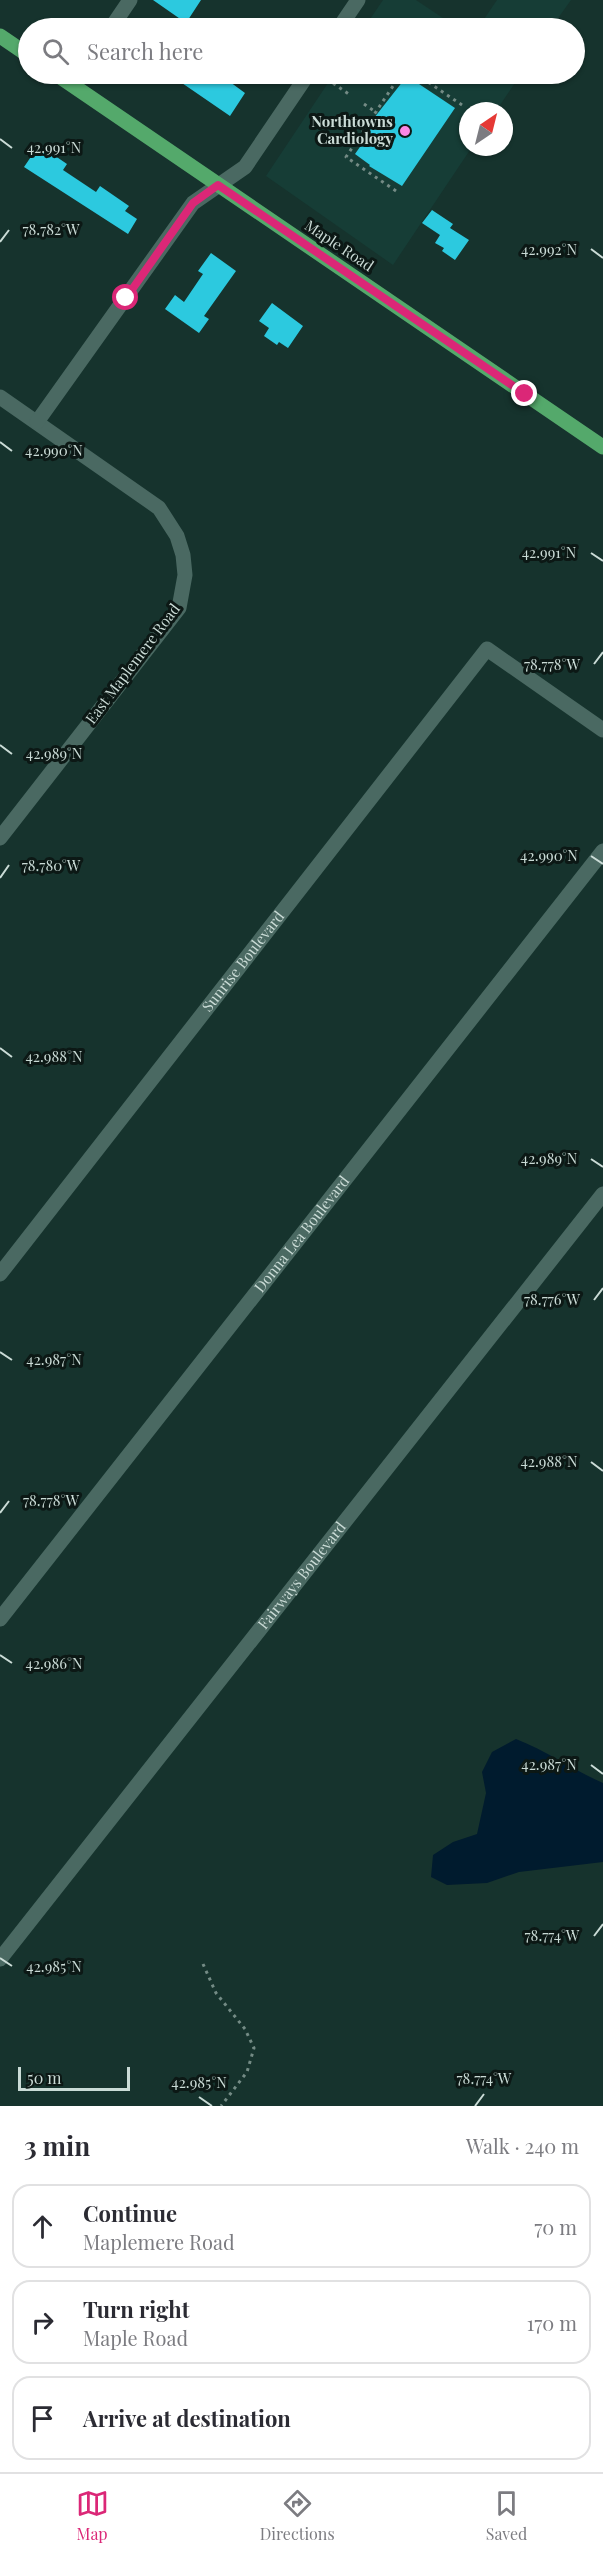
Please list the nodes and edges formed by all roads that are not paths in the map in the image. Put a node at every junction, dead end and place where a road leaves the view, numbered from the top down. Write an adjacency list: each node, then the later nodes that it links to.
1 (130, 0): 3 (street)
2 (358, 0): 4 (street)
3 (118, 18)
4 (346, 18)
5 (0, 36): 6 (main road)
6 (18, 48)
7 (84, 84): 9 (main road, Maple Road)
8 (301, 84): 9 (street)
9 (218, 185): 11 (street); 12 (main road, Maple Road)
10 (0, 397): 11 (street, East Maplemere Road)
11 (37, 422): 14 (street, East Maplemere Road)
12 (603, 447)
13 (603, 730): 17 (street, Sunrise Boulevard)
14 (0, 838)
15 (603, 851): 18 (street, Donna Lea Boulevard)
16 (603, 1194): 19 (street, Fairways Boulevard)
17 (0, 1274)
18 (0, 1619)
19 (0, 1959)

